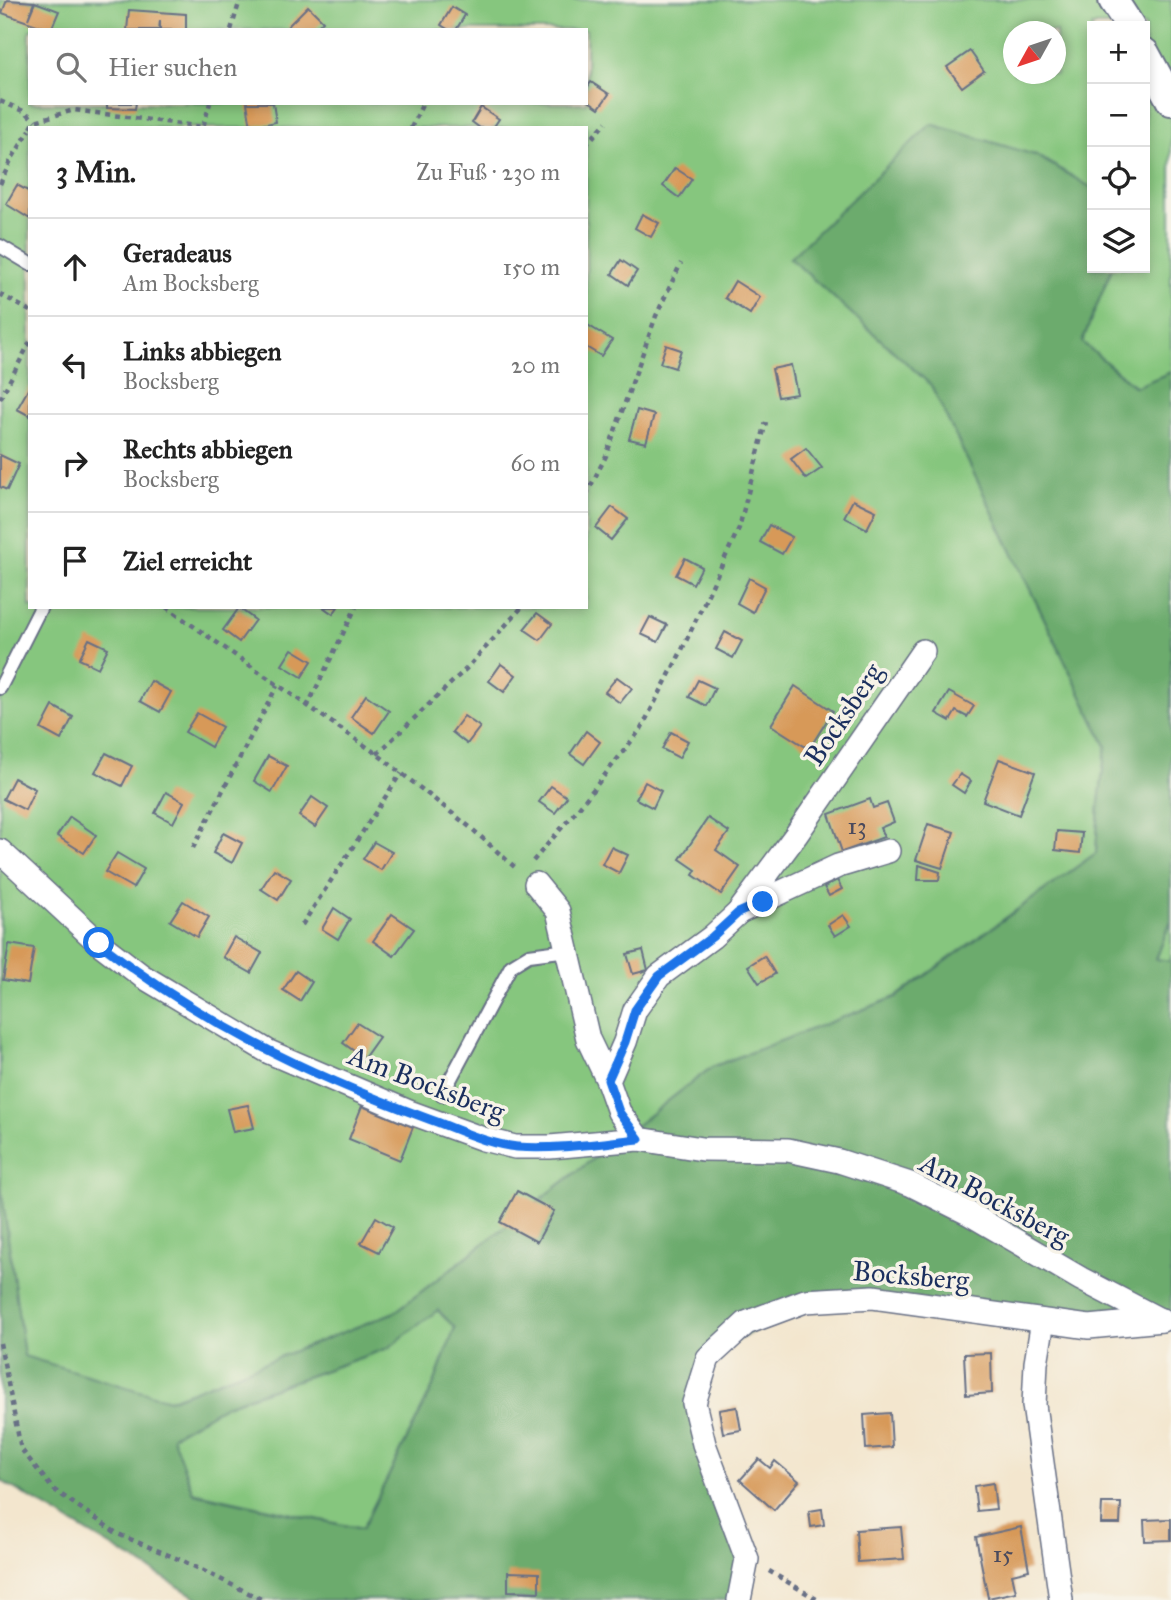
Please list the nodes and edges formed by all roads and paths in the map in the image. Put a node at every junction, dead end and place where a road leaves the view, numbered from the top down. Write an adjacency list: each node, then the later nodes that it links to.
1 (240, 0): 4 (path)
2 (1113, 0): 3 (street)
3 (1127, 21)
4 (232, 28)
5 (1150, 62): 7 (street)
6 (0, 101): 10 (path)
7 (1171, 101)
8 (209, 105): 14 (path)
9 (422, 105): 15 (path)
10 (36, 121): 12 (path); 13 (path)
11 (606, 122): 17 (path)
12 (33, 126)
13 (195, 126)
14 (203, 126)
15 (412, 126)
16 (28, 134): 18 (path)
17 (588, 143)
18 (0, 184)
19 (0, 246): 21 (lane)
20 (681, 262): 27 (path)
21 (28, 263)
22 (0, 293): 23 (path)
23 (28, 311)
24 (28, 346): 25 (path)
25 (0, 399)
26 (766, 422): 43 (path)
27 (588, 491)
28 (40, 609): 36 (lane)
29 (168, 609): 33 (path)
30 (179, 609): 33 (path)
31 (355, 609): 37 (path)
32 (520, 609): 38 (path)
33 (176, 615): 35 (path)
34 (923, 651): 44 (street, Bocksberg)
35 (278, 686): 37 (path); 40 (path)
36 (0, 688)
37 (307, 706): 38 (path)
38 (377, 754): 39 (path)
39 (401, 773): 43 (path); 45 (path)
40 (193, 848)
41 (0, 851): 49 (street, Am Bocksberg)
42 (888, 851): 44 (street, Bocksberg)
43 (529, 879): 46 (street)
44 (738, 913): 47 (street, Bocksberg)
45 (302, 925)
46 (568, 950): 47 (street); 48 (lane)
47 (608, 1080): 49 (street)
48 (442, 1095)
49 (639, 1139): 50 (street, Am Bocksberg)
50 (1165, 1320): 51 (street, Bocksberg)
51 (1043, 1321): 53 (street, Bocksberg); 57 (street)
52 (0, 1343): 54 (path)
53 (747, 1559): 55 (street); 56 (path)
54 (263, 1600)
55 (739, 1600)
56 (818, 1600)
57 (1061, 1600)

